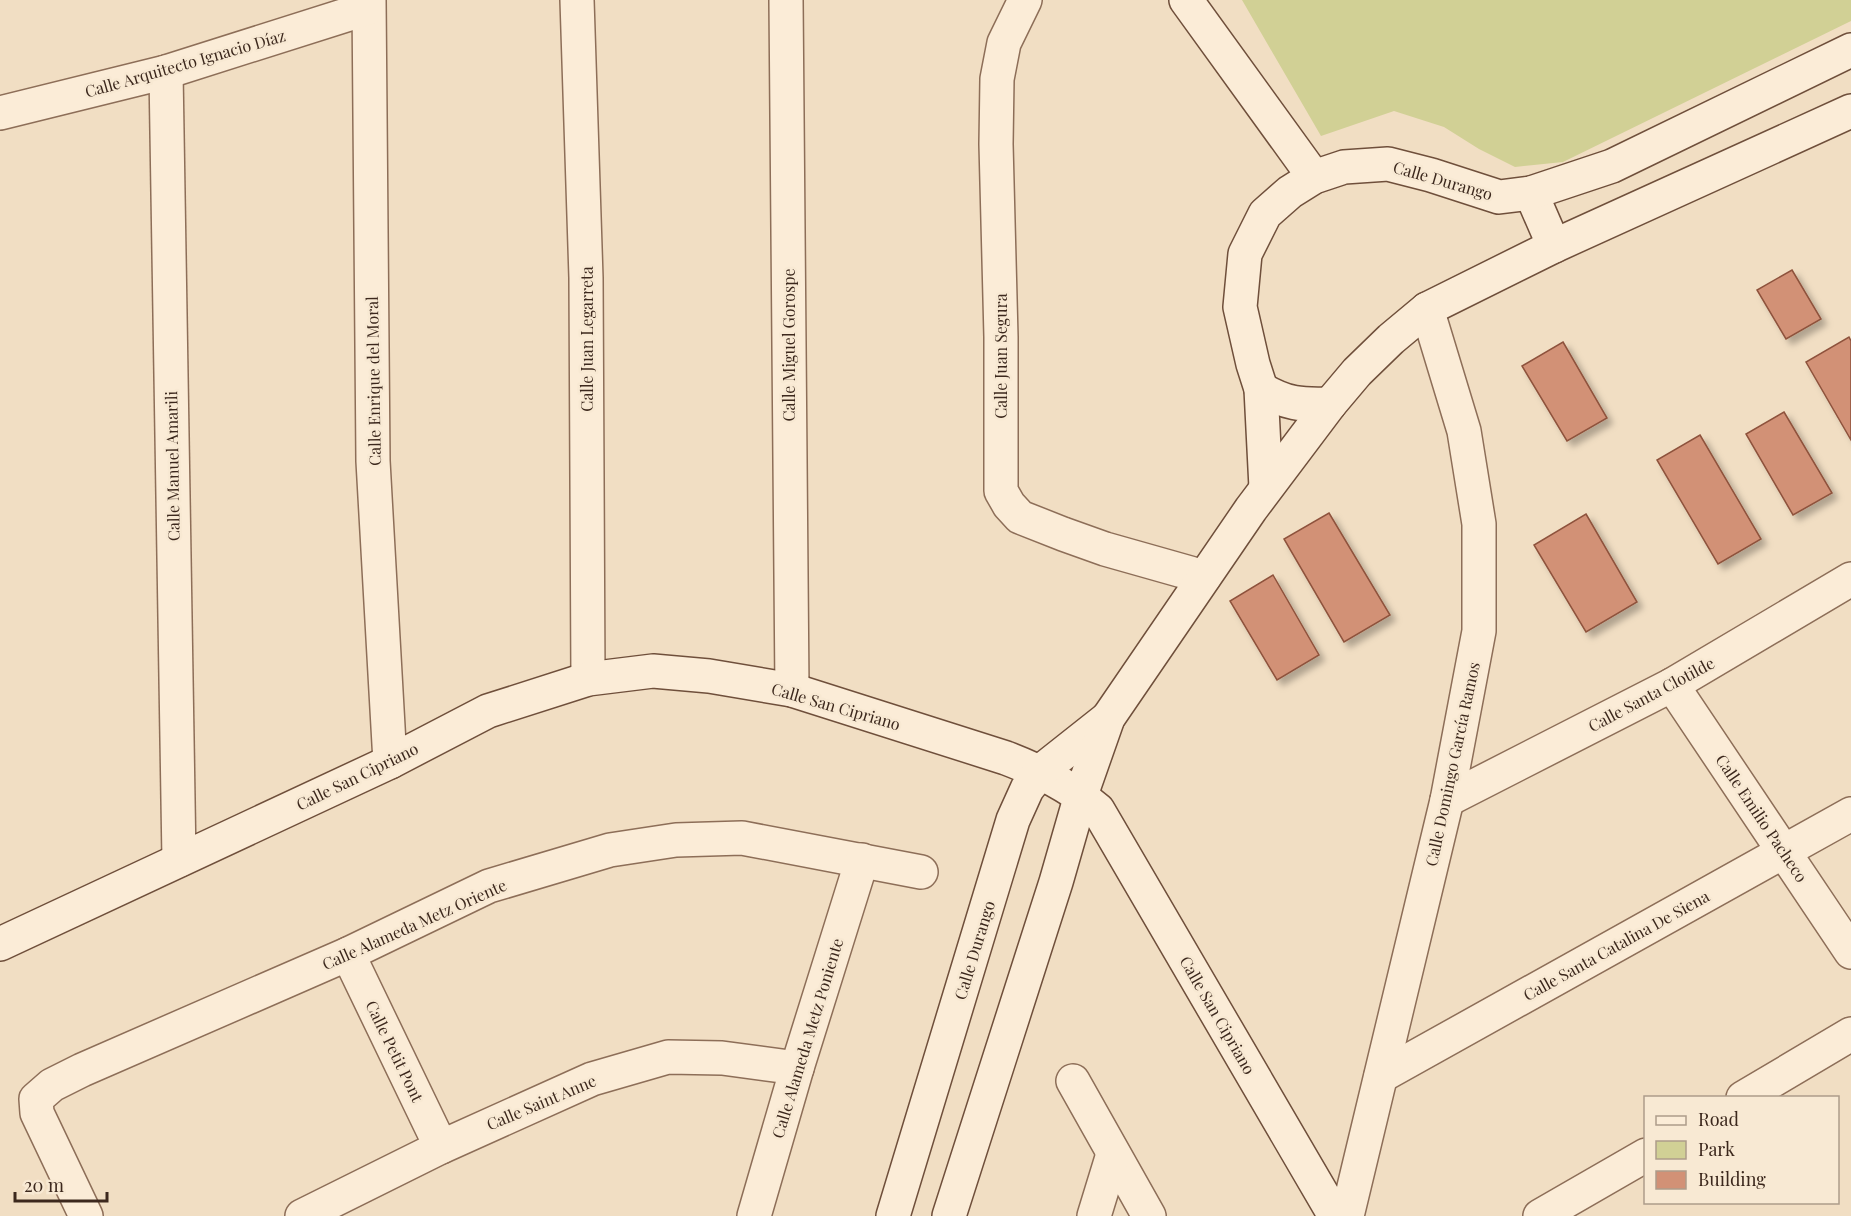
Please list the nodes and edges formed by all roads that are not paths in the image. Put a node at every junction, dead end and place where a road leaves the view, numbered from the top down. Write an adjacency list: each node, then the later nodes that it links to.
1 (577, 0): 19 (street, Calle Juan Legarreta)
2 (786, 0): 21 (street, Calle Miguel Gorospe)
3 (1025, 0): 17 (street, Calle Juan Segura)
4 (1186, 0): 10 (street)
5 (368, 4): 7 (street, Calle Arquitecto Ignacio Díaz); 23 (street, Calle Enrique del Moral)
6 (1851, 50): 11 (street, Calle Durango)
7 (166, 72): 9 (street, Calle Arquitecto Ignacio Díaz); 29 (street, Calle Manuel Amarili)
8 (1851, 111): 12 (street, Calle Durango)
9 (0, 113)
10 (1314, 177): 11 (street, Calle Durango); 14 (street, Calle Durango)
11 (1531, 193): 12 (street)
12 (1554, 246): 13 (street, Calle Durango)
13 (1427, 309): 15 (street, Calle Durango); 26 (street, Calle Domingo García Ramos)
14 (1262, 389): 15 (street); 16 (street, Calle Durango)
15 (1329, 404): 16 (street, Calle Durango)
16 (1266, 488): 17 (street, Calle Durango)
17 (1204, 577): 22 (street, Calle Durango)
18 (1851, 579): 20 (street, Calle Santa Clotilde)
19 (588, 679): 21 (street, Calle San Cipriano); 23 (street, Calle San Cipriano)
20 (1672, 685): 26 (street, Calle Santa Clotilde); 28 (street, Calle Emilio Pacheco)
21 (792, 690): 24 (street, Calle San Cipriano)
22 (1108, 718): 24 (street, Calle Durango); 25 (street, Calle Durango)
23 (390, 762): 29 (street, Calle San Cipriano)
24 (1041, 771): 25 (street, Calle San Cipriano); 46 (street, Calle Durango)
25 (1081, 795): 47 (street, Calle Durango); 50 (street, Calle San Cipriano)
26 (1447, 800): 37 (street, Calle Domingo García Ramos)
27 (1851, 814): 28 (street, Calle Santa Catalina De Siena)
28 (1784, 851): 33 (street, Calle Emilio Pacheco); 37 (street, Calle Santa Catalina De Siena)
29 (179, 860): 32 (street, Calle San Cipriano)
30 (862, 860): 31 (street, Calle Alameda Metz Oriente); 34 (street, Calle Alameda Metz Oriente); 36 (street, Calle Alameda Metz Poniente)
31 (921, 872)
32 (0, 944)
33 (1851, 952)
34 (348, 954): 40 (street, Calle Petit Pont); 43 (street, Calle Alameda Metz Oriente)
35 (1851, 1034): 39 (street)
36 (797, 1068): 40 (street, Calle Saint Anne); 45 (street, Calle Alameda Metz Poniente)
37 (1381, 1076): 51 (street, Calle Domingo García Ramos)
38 (1073, 1081): 41 (street)
39 (1746, 1096)
40 (441, 1147): 44 (street, Calle Saint Anne)
41 (1113, 1154): 48 (street); 49 (street)
42 (1644, 1156): 52 (street)
43 (86, 1216)
44 (303, 1216)
45 (754, 1216)
46 (893, 1216)
47 (949, 1216)
48 (1094, 1216)
49 (1149, 1216)
50 (1335, 1216)
51 (1347, 1216)
52 (1540, 1216)

